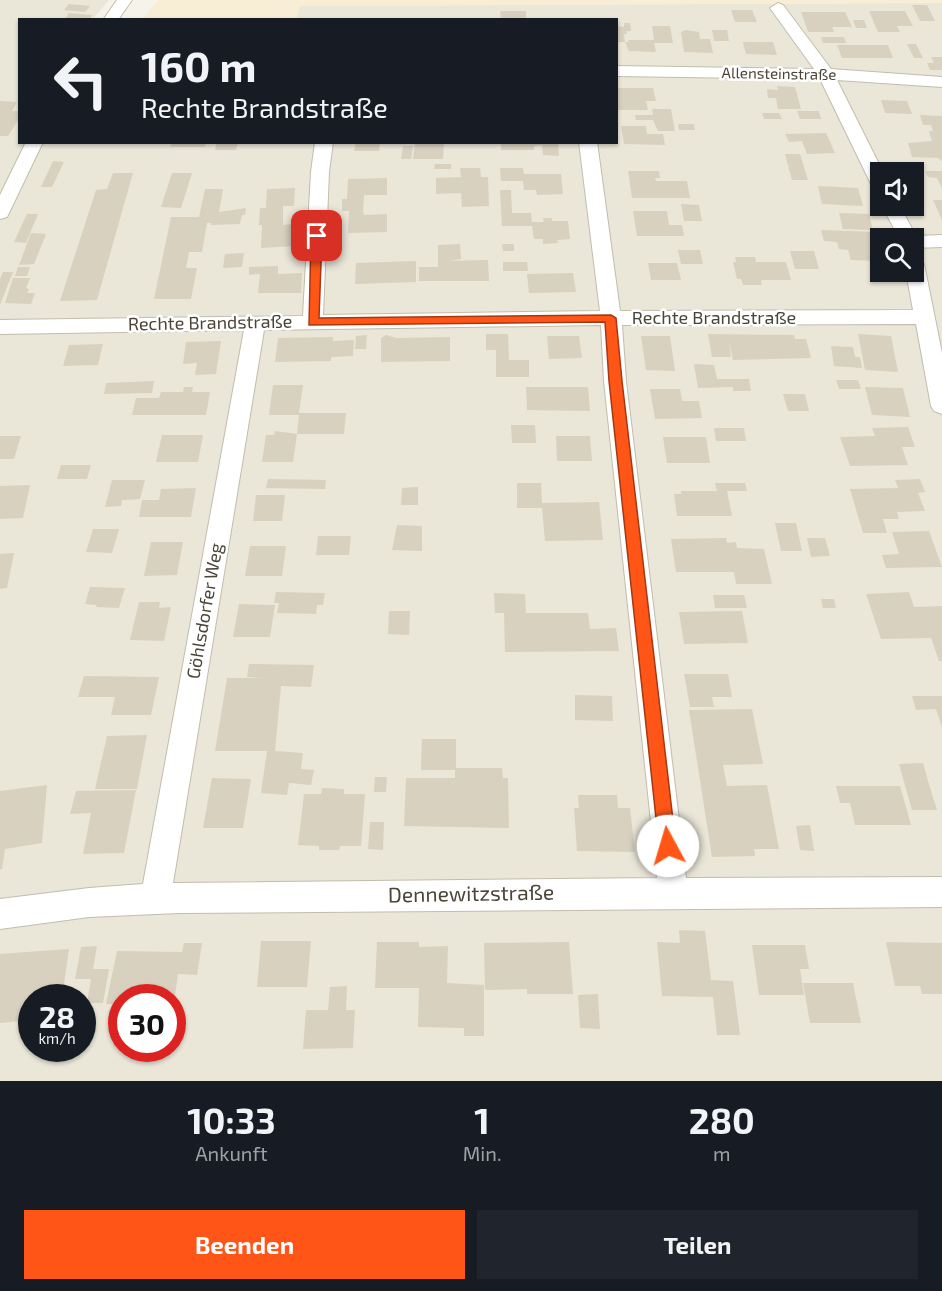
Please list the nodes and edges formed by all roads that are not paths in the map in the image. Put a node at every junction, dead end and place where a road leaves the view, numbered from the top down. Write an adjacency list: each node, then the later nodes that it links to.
1 (125, 0): 3 (street)
2 (778, 8): 5 (street)
3 (112, 18)
4 (618, 71): 5 (street, Allensteinstraße)
5 (826, 74): 6 (street, Allensteinstraße); 10 (street)
6 (942, 82)
7 (34, 144): 11 (street)
8 (324, 144): 17 (street)
9 (588, 144): 16 (street)
10 (870, 164)
11 (0, 213)
12 (942, 241): 13 (street)
13 (924, 242)
14 (917, 282): 15 (street)
15 (924, 317): 16 (street, Rechte Brandstraße); 20 (street)
16 (611, 318): 17 (street, Rechte Brandstraße); 21 (street)
17 (313, 322): 18 (street, Rechte Brandstraße)
18 (255, 323): 19 (street, Rechte Brandstraße); 23 (street, Göhlsdorfer Weg)
19 (0, 327)
20 (942, 406)
21 (673, 891): 22 (street, Dennewitzstraße); 23 (street, Dennewitzstraße)
22 (942, 892)
23 (155, 899): 24 (street, Dennewitzstraße)
24 (0, 914)

